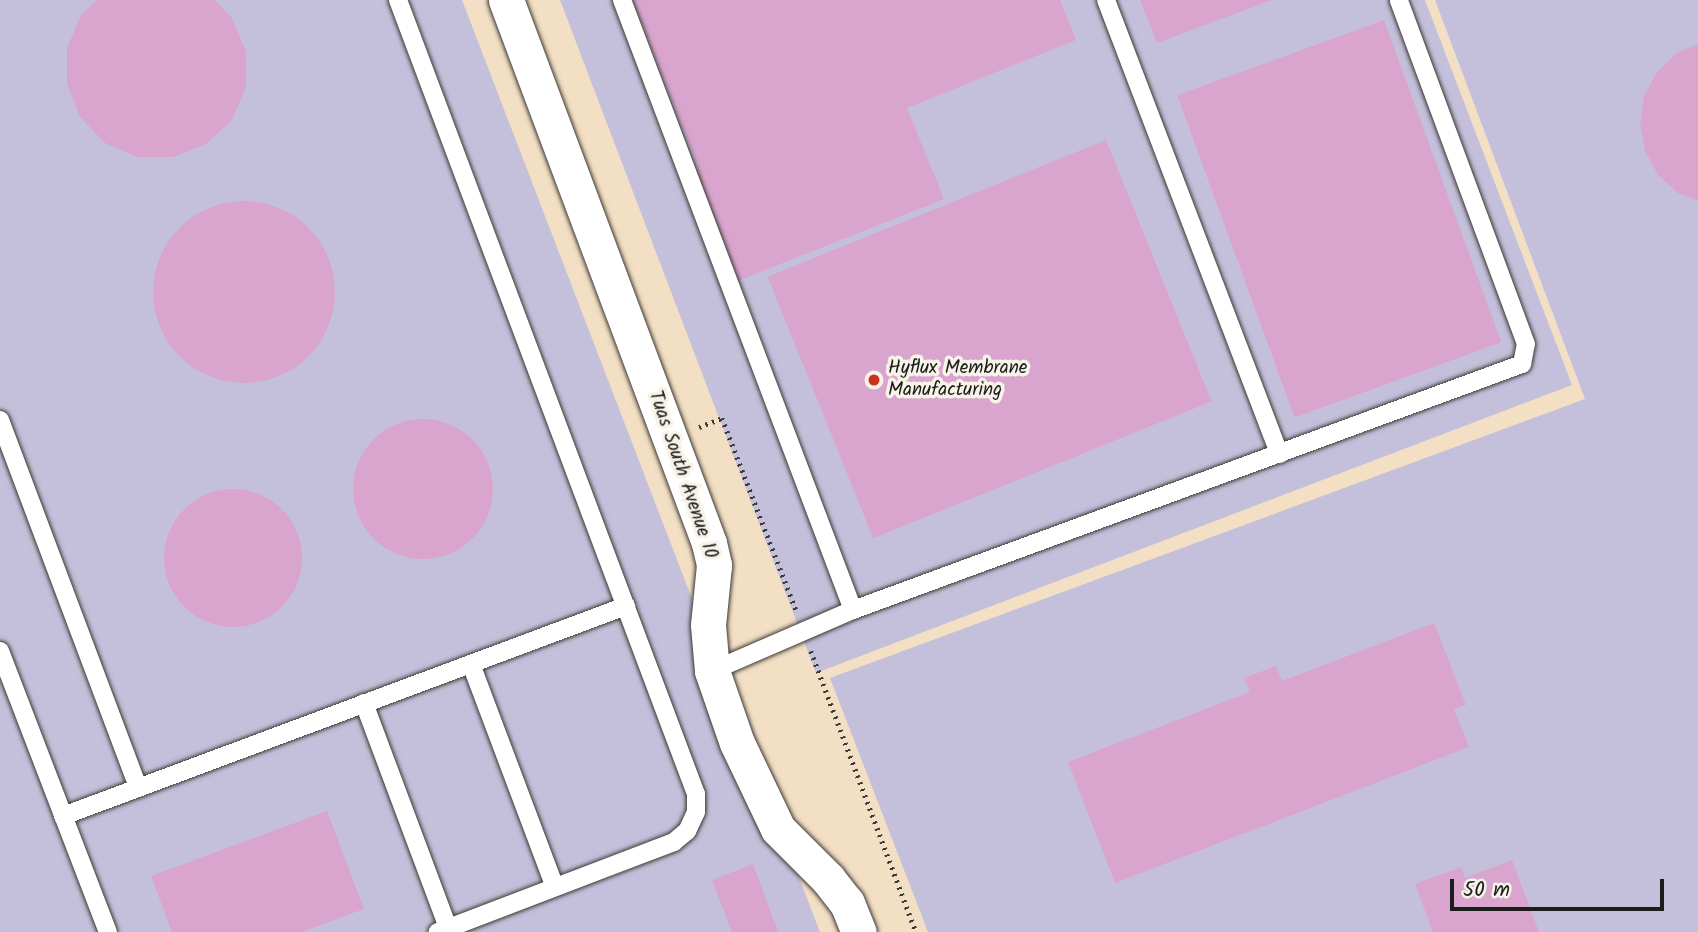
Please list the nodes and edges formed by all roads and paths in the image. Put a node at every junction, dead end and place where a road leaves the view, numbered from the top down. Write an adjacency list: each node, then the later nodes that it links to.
1 (398, 0): 8 (lane)
2 (506, 0): 12 (street, Tuas South Avenue 10)
3 (622, 0): 9 (lane)
4 (1106, 0): 7 (lane)
5 (1399, 0): 7 (lane)
6 (0, 419): 14 (lane)
7 (1279, 454): 9 (lane)
8 (626, 606): 11 (lane); 16 (lane)
9 (853, 610): 12 (lane)
10 (0, 651): 15 (lane)
11 (471, 664): 13 (lane); 16 (lane)
12 (712, 671): 19 (street, Tuas South Avenue 10)
13 (364, 704): 14 (lane); 17 (lane)
14 (138, 788): 15 (lane)
15 (63, 816): 18 (lane)
16 (555, 887): 17 (lane)
17 (443, 930)
18 (108, 932)
19 (858, 932)

